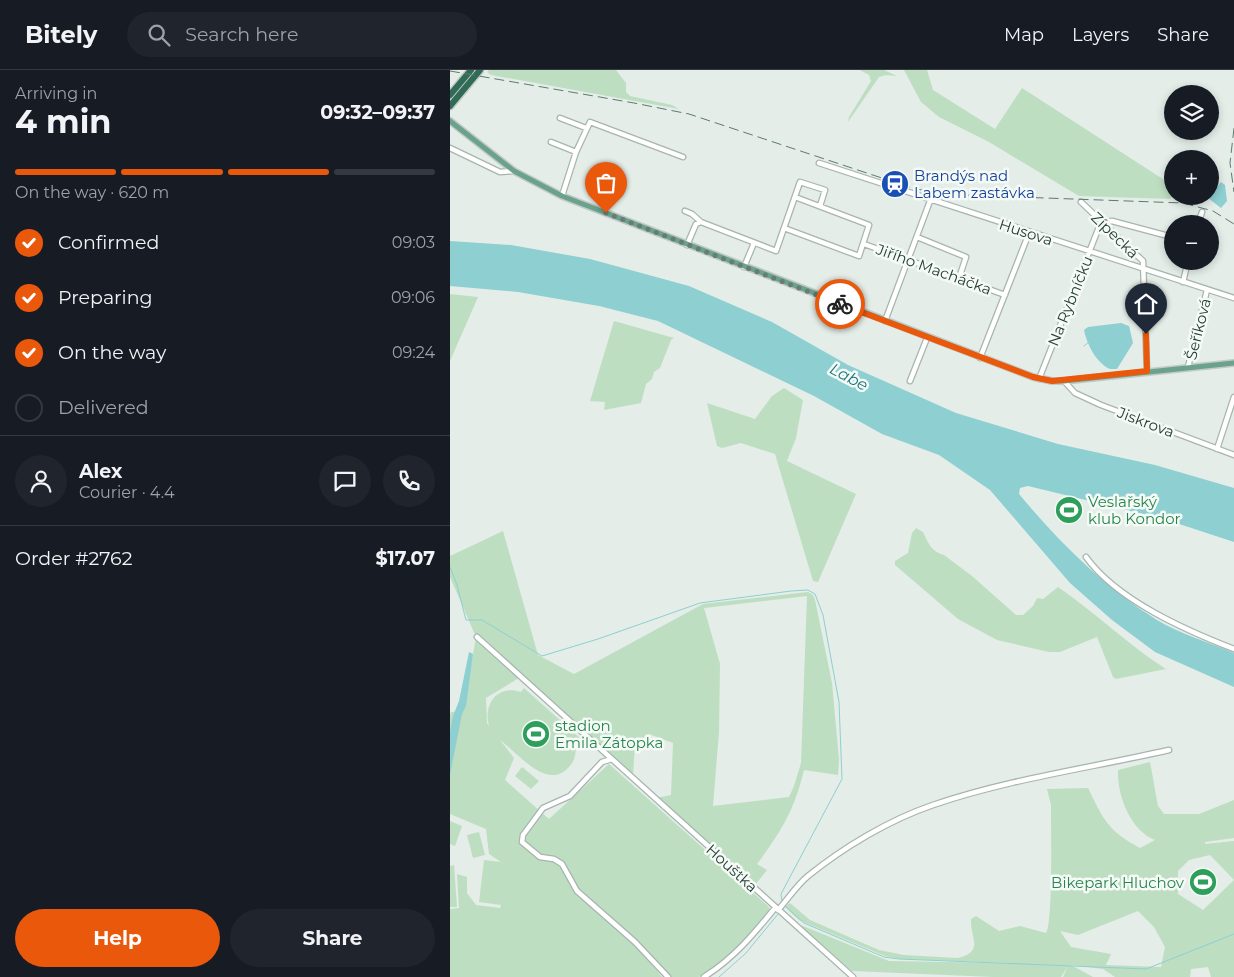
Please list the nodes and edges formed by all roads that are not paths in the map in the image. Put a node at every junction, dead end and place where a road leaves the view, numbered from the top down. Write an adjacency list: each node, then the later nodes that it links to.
1 (471, 70): 3 (highway)
2 (480, 70): 4 (highway)
3 (450, 95)
4 (450, 106)
5 (560, 118): 7 (street)
6 (450, 121): 13 (main road)
7 (586, 128): 10 (street); 11 (street)
8 (551, 142): 10 (street)
9 (450, 148): 13 (street)
10 (576, 152): 14 (street)
11 (683, 157)
12 (819, 163): 16 (street, Husova)
13 (514, 171): 14 (main road)
14 (562, 196): 30 (main road)
15 (794, 197): 18 (street, Jiřího Macháčka); 18 (street); 24 (street)
16 (930, 201): 25 (street, Husova); 27 (street)
17 (1080, 202): 23 (street, Zípecká)
18 (820, 206): 29 (street, Jiřího Macháčka)
19 (685, 211): 22 (street)
20 (1202, 212): 21 (street)
21 (1201, 215)
22 (701, 222): 28 (street); 30 (street)
23 (1101, 222): 26 (street); 31 (street, Na Rybníčku); 34 (street, Zípecká)
24 (784, 228): 28 (street); 29 (street, Jiřího Macháčka)
25 (1029, 233): 31 (street, Husova); 39 (street)
26 (1164, 236)
27 (917, 237): 32 (street); 36 (street)
28 (754, 243): 33 (street)
29 (864, 244): 32 (street, Jiřího Macháčka)
30 (687, 245): 33 (main road)
31 (1090, 253): 34 (street, Husova); 47 (street, Na Rybníčku)
32 (909, 259): 36 (street, Jiřího Macháčka); 41 (street)
33 (744, 267): 41 (main road)
34 (1144, 269): 37 (street, Husova); 46 (street)
35 (1185, 270): 37 (street)
36 (959, 278): 39 (street, Jiřího Macháčka)
37 (1182, 282): 38 (street, Husova)
38 (1207, 290): 40 (street, Husova); 45 (street, Šeříková)
39 (1004, 295): 43 (street)
40 (1234, 298)
41 (885, 322): 42 (main road)
42 (927, 338): 43 (main road); 48 (street)
43 (980, 358): 47 (main road)
44 (1234, 363): 45 (main road)
45 (1188, 367): 46 (main road)
46 (1147, 371): 49 (main road)
47 (1039, 379): 49 (main road)
48 (910, 381)
49 (1064, 381): 51 (street, Jiskrova)
50 (1234, 397): 51 (street)
51 (1217, 448): 52 (street, Jiskrova)
52 (1234, 455)
53 (1086, 557): 55 (street)
54 (477, 637): 57 (street, Houštka)
55 (1234, 648)
56 (1169, 750): 58 (street)
57 (612, 759): 58 (street, Houštka); 59 (street)
58 (777, 909): 60 (street); 61 (street, Houštka)
59 (668, 977)
60 (704, 977)
61 (853, 977)

